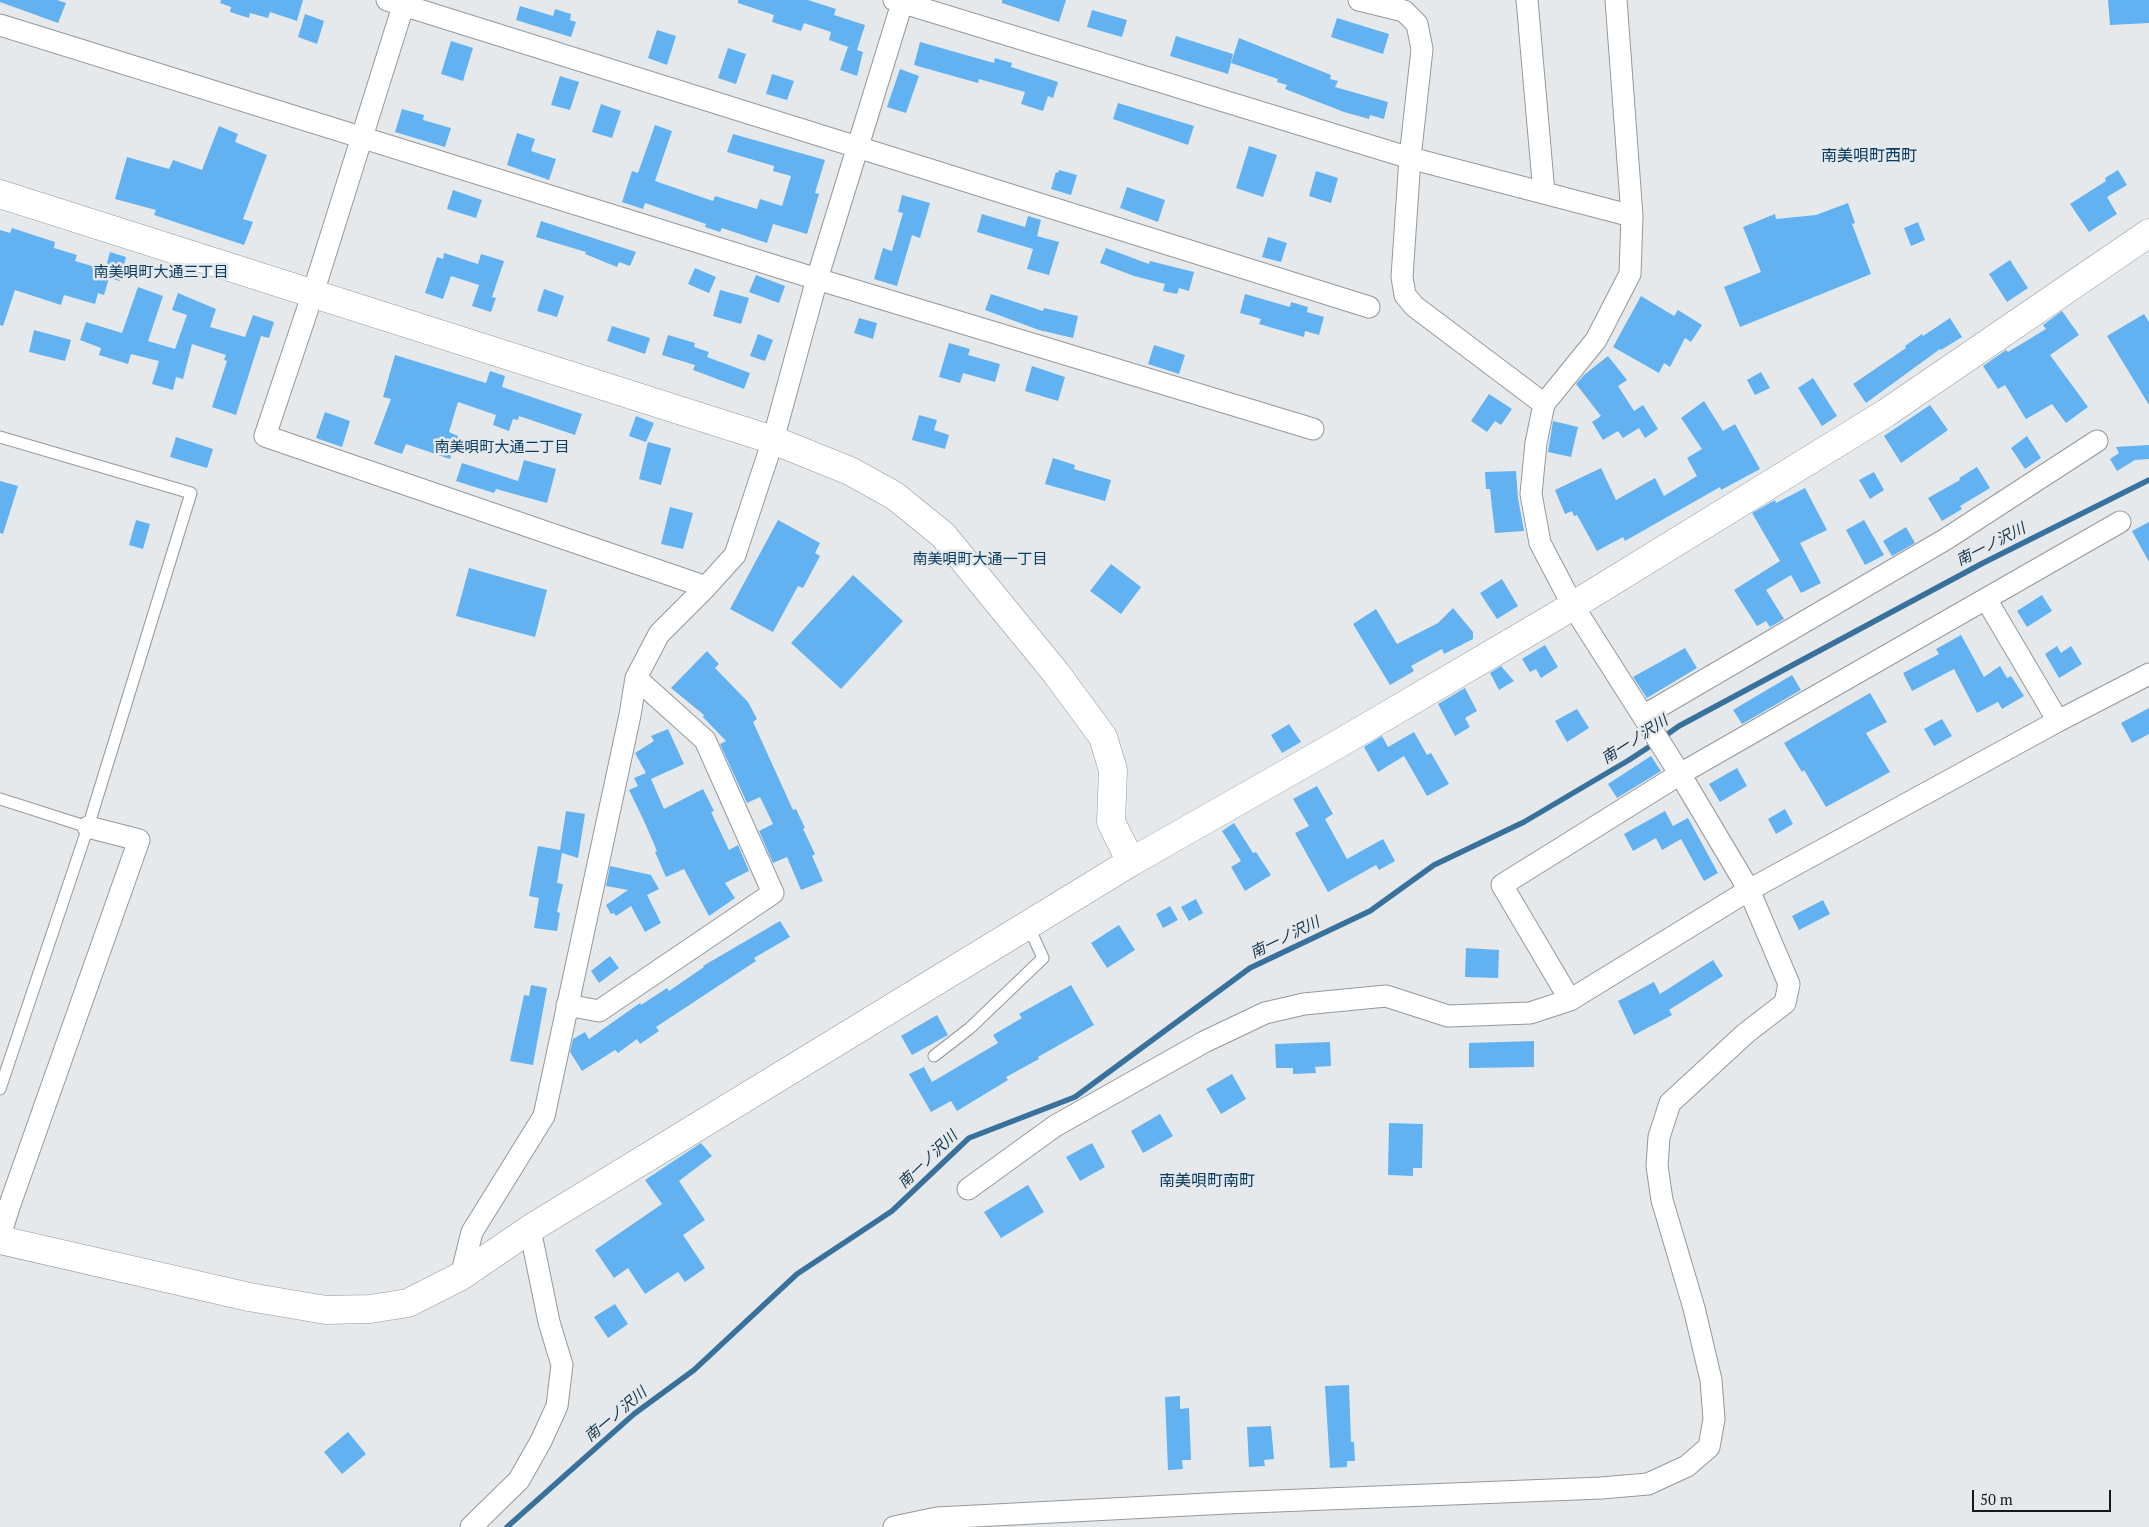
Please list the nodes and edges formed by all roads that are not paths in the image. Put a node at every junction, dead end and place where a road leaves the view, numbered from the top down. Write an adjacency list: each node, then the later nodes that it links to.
1 (1359, 0): 9 (street)
2 (1526, 0): 10 (street)
3 (1616, 0): 12 (street)
4 (900, 1): 8 (street); 9 (street)
5 (398, 2): 7 (street); 8 (street)
6 (0, 25): 7 (street)
7 (361, 138): 14 (street); 15 (street)
8 (858, 146): 14 (street); 16 (street)
9 (1410, 158): 10 (street); 17 (street)
10 (1544, 193): 12 (street)
11 (0, 194): 15 (street)
12 (1632, 216): 17 (street)
13 (2149, 232): 25 (street)
14 (817, 280): 18 (street); 20 (street)
15 (313, 293): 20 (street); 23 (street)
16 (1369, 307)
17 (1544, 404): 25 (street)
18 (1313, 429)
19 (0, 437): 32 (lane)
20 (773, 440): 23 (street); 33 (street)
21 (2097, 441): 28 (street)
22 (2120, 522): 24 (street)
23 (706, 587): 27 (street)
24 (1986, 599): 29 (street); 30 (street)
25 (1572, 606): 28 (street); 33 (street)
26 (2149, 674): 29 (street)
27 (636, 678): 37 (street); 37 (street)
28 (1646, 721): 30 (street)
29 (2058, 721): 34 (street)
30 (1680, 774): 34 (street); 36 (street)
31 (0, 799): 32 (lane)
32 (88, 827): 39 (lane); 42 (street)
33 (1131, 862): 35 (street)
34 (1748, 890): 36 (street); 45 (street)
35 (1028, 925): 38 (lane); 41 (street)
36 (1570, 1000): 40 (street)
37 (568, 1005): 43 (street)
38 (934, 1056)
39 (0, 1088)
40 (968, 1189)
41 (530, 1229): 43 (street); 44 (street)
42 (0, 1238): 43 (street)
43 (461, 1276)
44 (471, 1527)
45 (894, 1527)

